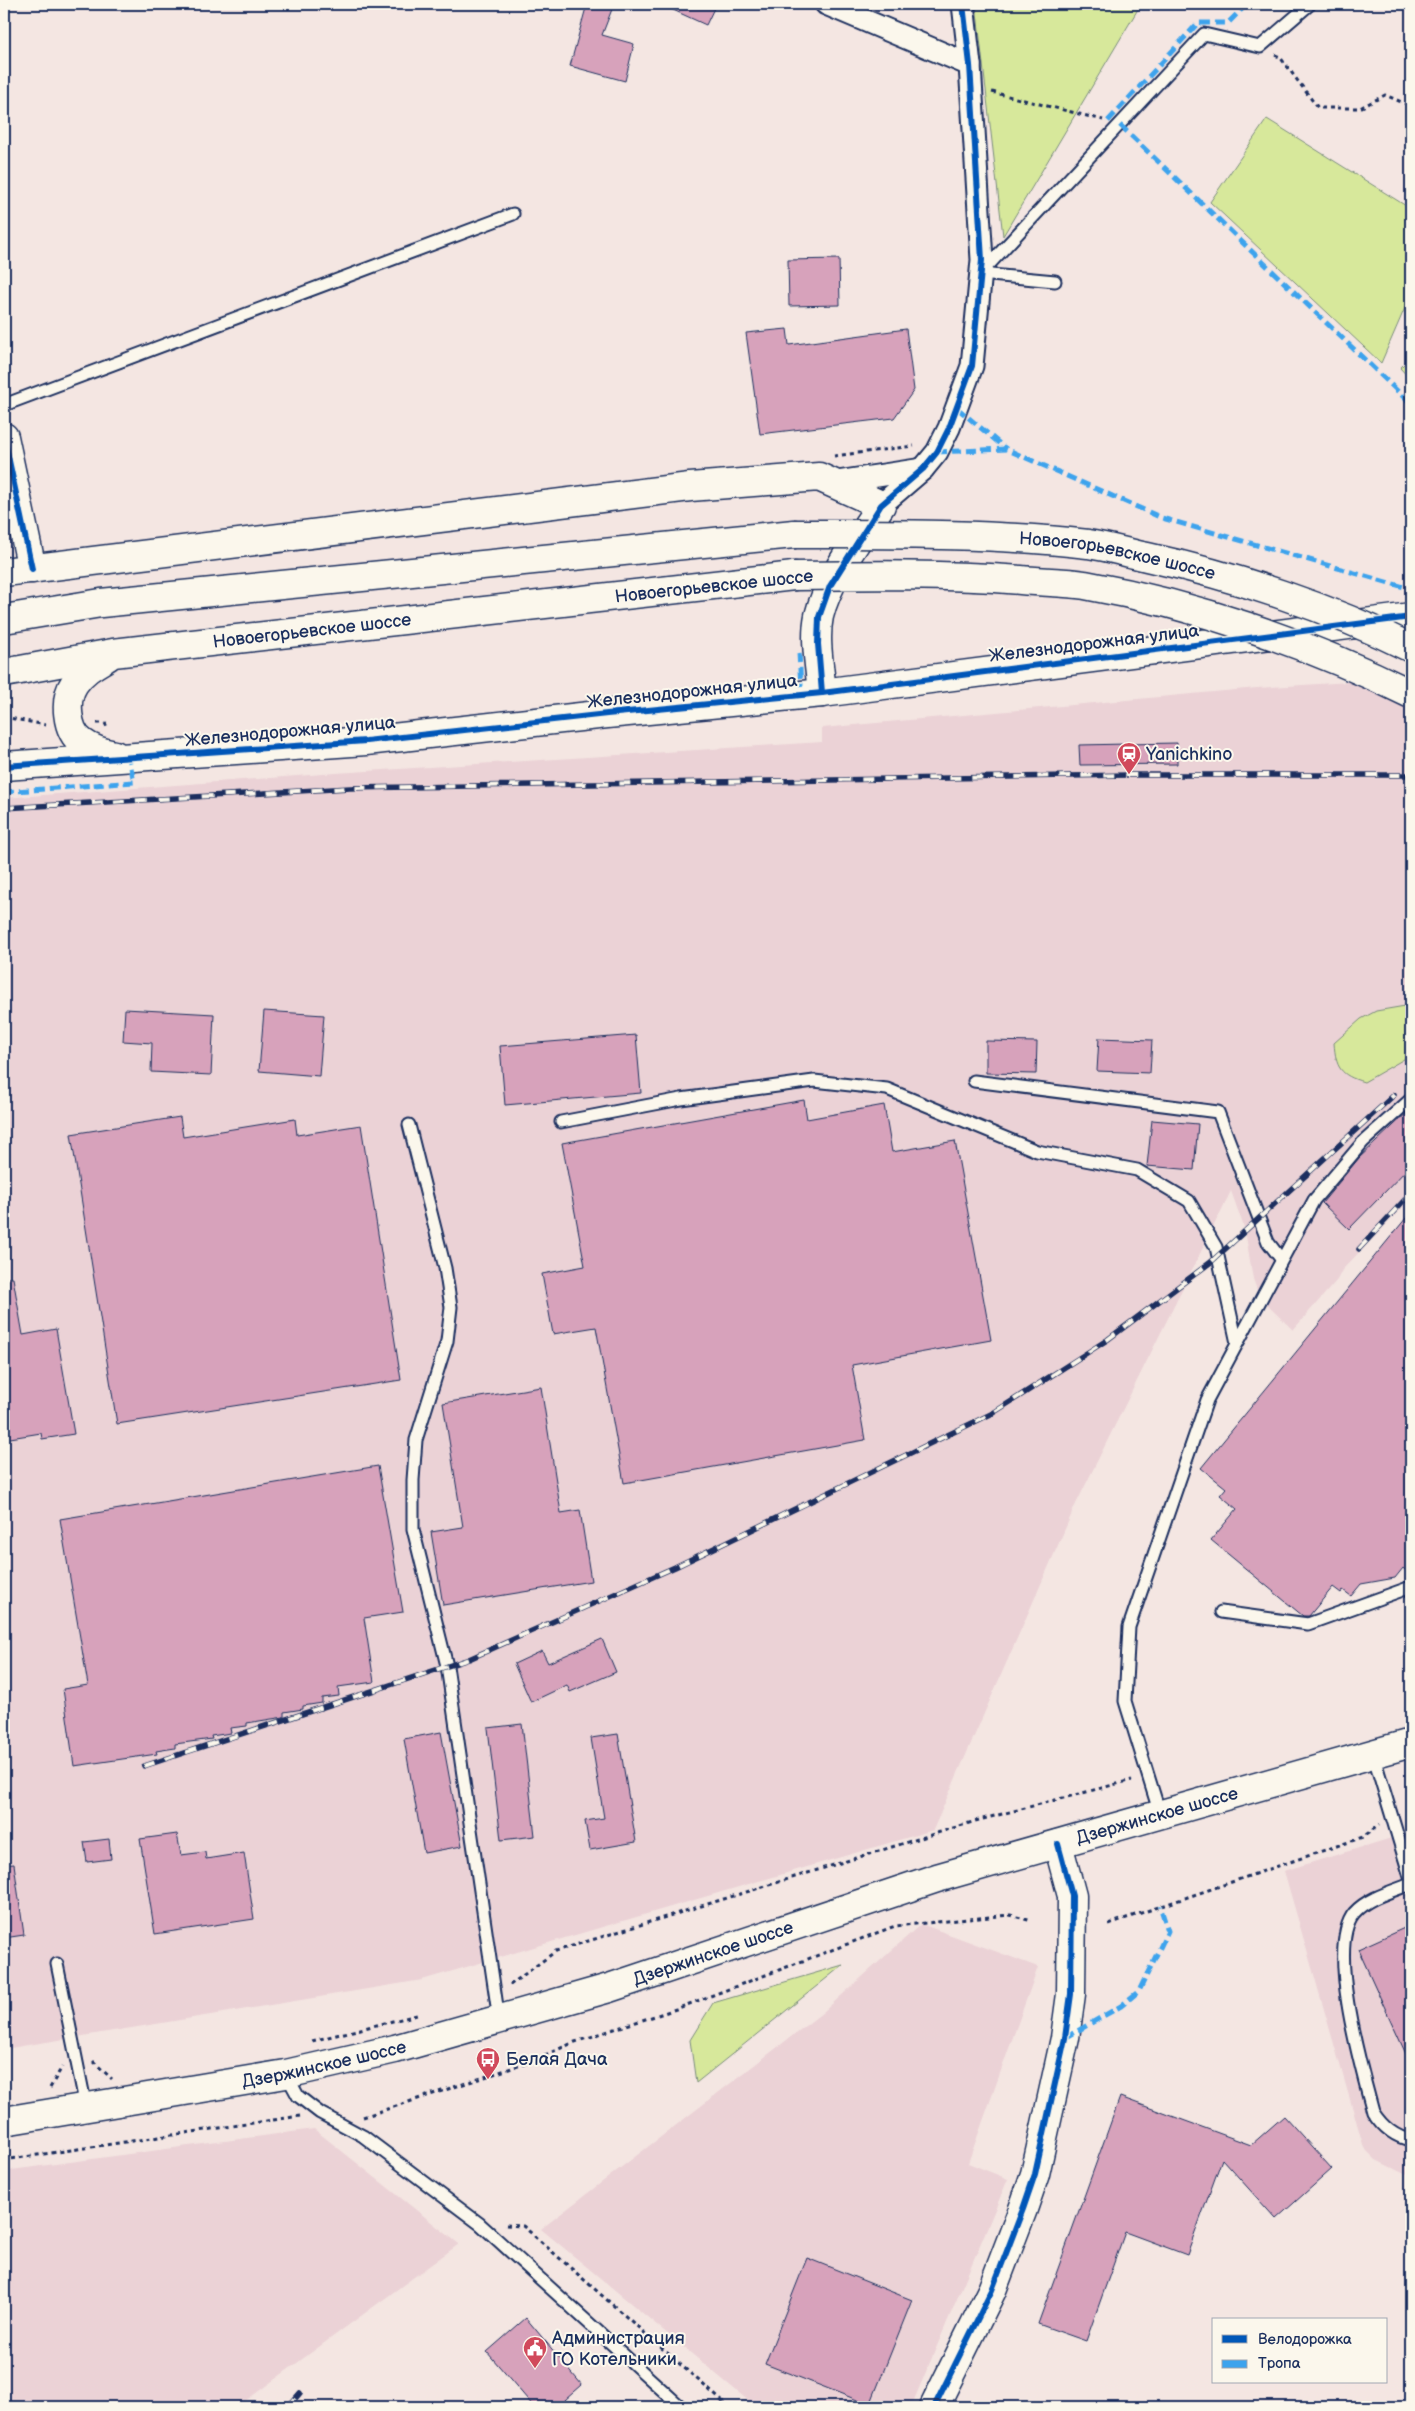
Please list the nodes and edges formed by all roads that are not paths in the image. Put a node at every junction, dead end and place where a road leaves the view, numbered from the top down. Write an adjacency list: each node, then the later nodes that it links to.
1 (826, 4): 4 (street)
2 (963, 4): 4 (street)
3 (1310, 4): 6 (lane)
4 (970, 65): 6 (street)
5 (513, 214): 8 (lane)
6 (980, 274): 7 (lane); 10 (street)
7 (1056, 281)
8 (4, 405)
9 (4, 437): 13 (main road)
10 (923, 469): 11 (street); 12 (street)
11 (831, 482): 12 (main road); 13 (main road)
12 (881, 505): 20 (main road)
13 (32, 569): 14 (main road)
14 (4, 572)
15 (1411, 617): 20 (main road, Железнодорожная улица)
16 (4, 619): 17 (main road, Новоегорьевское шоссе, bridge)
17 (1411, 648)
18 (113, 653): 19 (main road, Новоегорьевское шоссе); 21 (main road, Новоегорьевское шоссе, bridge); 22 (main road)
19 (4, 673)
20 (822, 693): 22 (main road, Железнодорожная улица)
21 (1411, 694)
22 (129, 758): 23 (main road, Железнодорожная улица)
23 (4, 766)
24 (974, 1080): 28 (lane)
25 (1411, 1099): 28 (lane)
26 (562, 1122): 29 (lane)
27 (409, 1125): 38 (lane)
28 (1281, 1259): 29 (lane)
29 (1237, 1343): 34 (lane)
30 (1411, 1588): 31 (lane)
31 (1221, 1612)
32 (1411, 1742): 33 (main road, Дзержинское шоссе)
33 (1372, 1754): 34 (main road, Дзержинское шоссе); 36 (lane)
34 (1160, 1814): 35 (main road, Дзержинское шоссе)
35 (1058, 1844): 38 (main road, Дзержинское шоссе); 44 (main road)
36 (1411, 1882): 42 (lane)
37 (57, 1964): 40 (lane)
38 (499, 2020): 39 (main road, Дзержинское шоссе)
39 (286, 2074): 40 (main road, Дзержинское шоссе); 43 (lane)
40 (86, 2107): 41 (main road, Дзержинское шоссе)
41 (4, 2121)
42 (1411, 2140)
43 (681, 2407)
44 (934, 2407)

